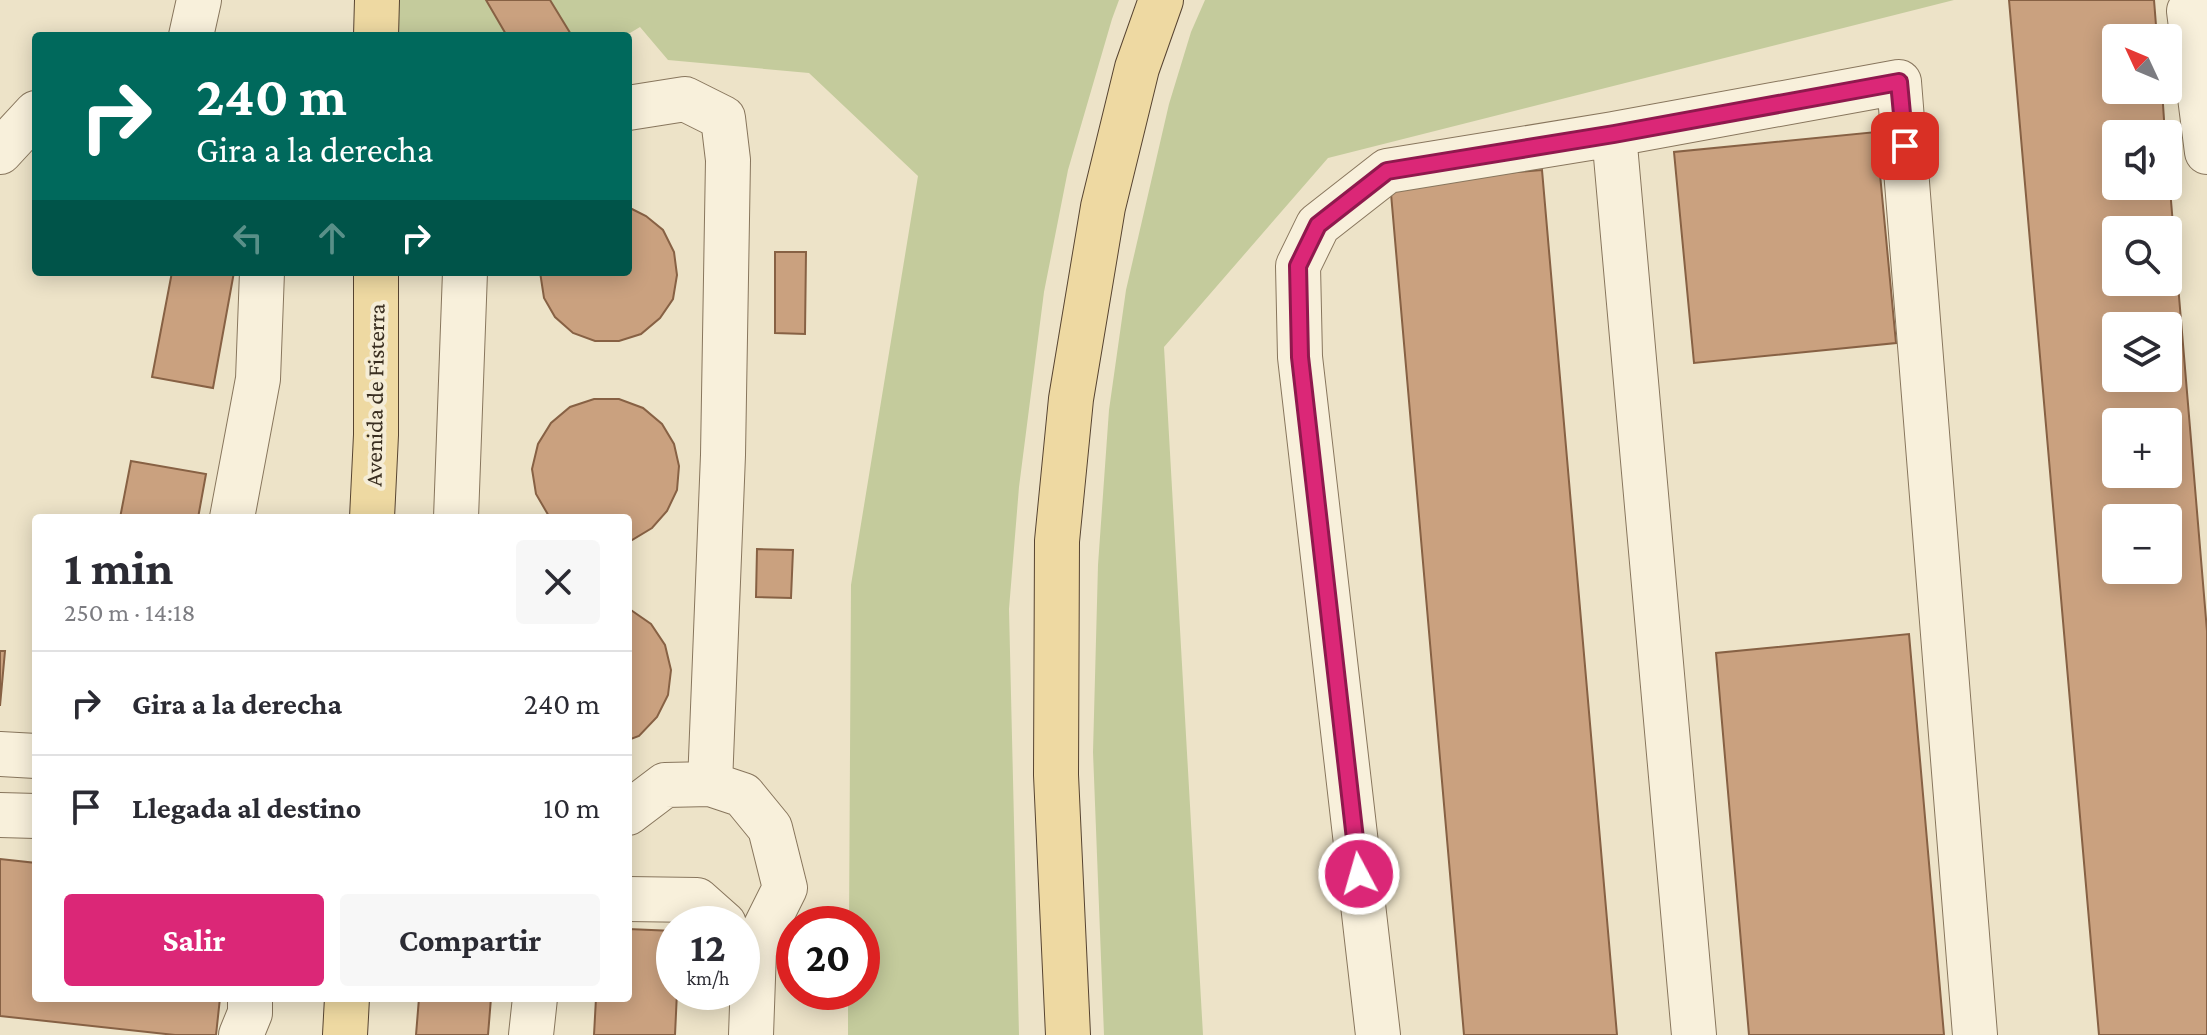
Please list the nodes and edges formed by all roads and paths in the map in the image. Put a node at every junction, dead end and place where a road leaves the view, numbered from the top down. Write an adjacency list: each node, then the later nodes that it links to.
1 (199, 0): 5 (lane)
2 (377, 0): 6 (main road)
3 (1161, 0): 35 (main road)
4 (2207, 7): 11 (lane)
5 (192, 32)
6 (376, 32)
7 (632, 107): 20 (lane)
8 (32, 117): 10 (lane)
9 (1614, 134): 36 (lane); 37 (lane); 38 (lane)
10 (0, 152)
11 (2207, 152)
12 (262, 276): 15 (lane)
13 (376, 276): 16 (main road, Avenida de Fisterra)
14 (465, 276): 17 (lane)
15 (233, 514)
16 (372, 514)
17 (456, 514)
18 (0, 754): 19 (lane)
19 (32, 756)
20 (710, 784): 21 (lane); 26 (lane)
21 (632, 810)
22 (0, 815): 23 (lane)
23 (32, 816)
24 (632, 899): 25 (lane)
25 (704, 906)
26 (760, 916)
27 (250, 1002): 31 (lane)
28 (347, 1002): 32 (main road)
29 (535, 1002): 33 (lane)
30 (748, 1010): 34 (lane)
31 (241, 1035)
32 (345, 1035)
33 (531, 1035)
34 (751, 1035)
35 (1068, 1035)
36 (1378, 1035)
37 (1694, 1035)
38 (1975, 1035)

